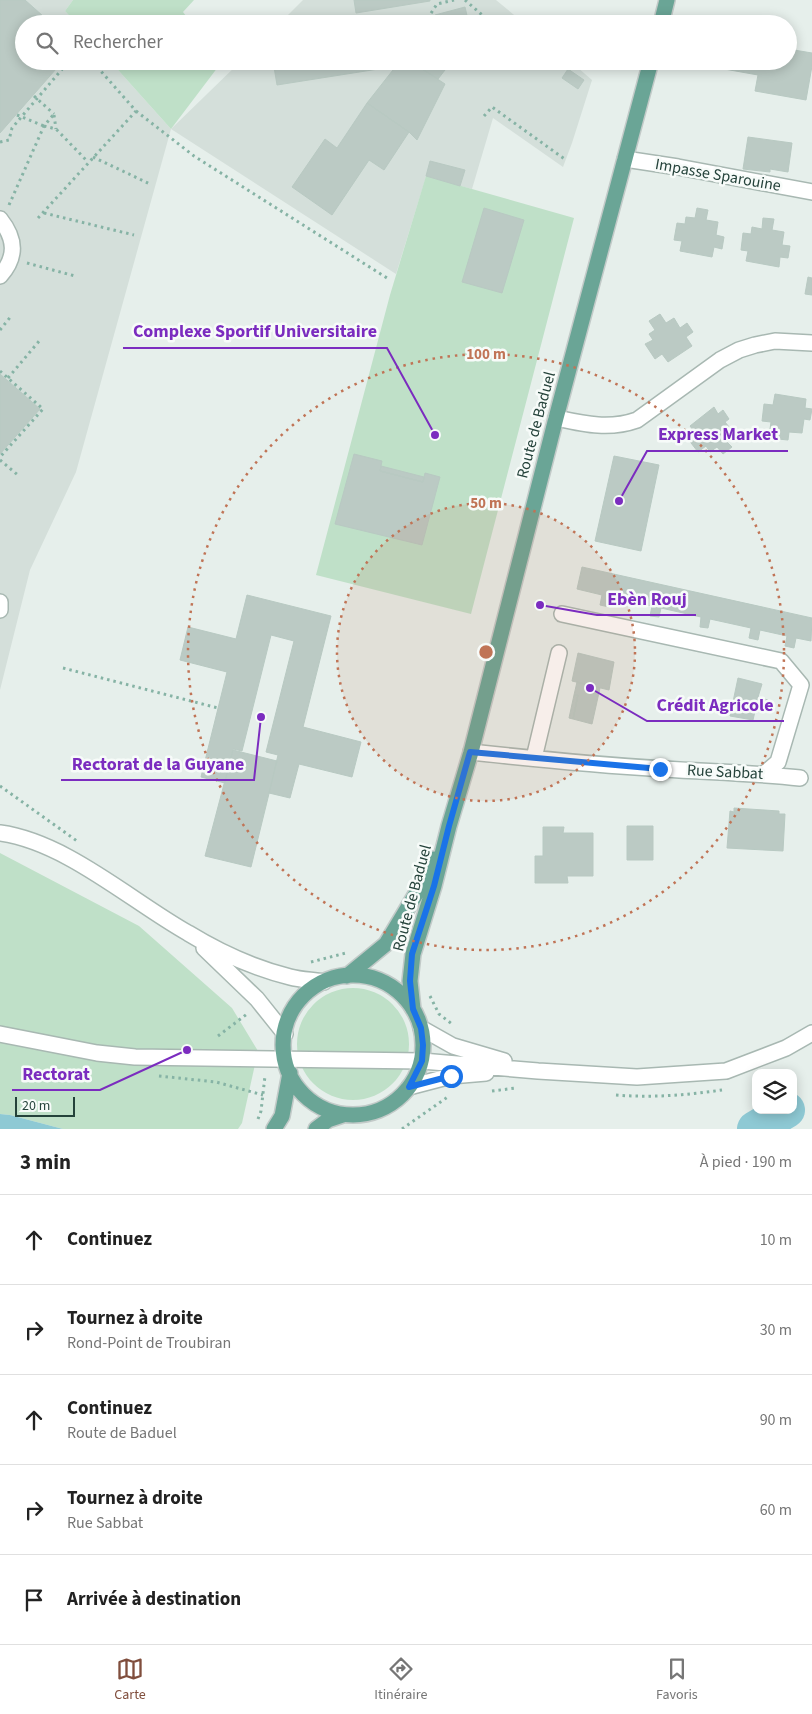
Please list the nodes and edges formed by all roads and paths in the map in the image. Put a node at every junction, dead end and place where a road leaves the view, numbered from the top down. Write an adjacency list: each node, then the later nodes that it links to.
1 (454, 0): 4 (path)
2 (465, 0): 5 (path)
3 (667, 0): 6 (main road)
4 (430, 15)
5 (482, 15)
6 (663, 15)
7 (61, 70): 17 (path)
8 (100, 70): 11 (path)
9 (649, 70): 20 (main road, Route de Baduel)
10 (34, 96): 12 (path, bridge)
11 (136, 111): 18 (path); 32 (path)
12 (54, 114): 15 (path); 16 (path)
13 (17, 115): 15 (path, bridge)
14 (484, 116): 19 (path)
15 (44, 126): 16 (path); 23 (path)
16 (56, 128): 21 (path)
17 (0, 142)
18 (93, 157): 21 (path); 22 (path)
19 (566, 160)
20 (625, 160): 24 (street, Impasse Sparouine); 39 (main road, Route de Baduel)
21 (88, 162): 25 (path)
22 (150, 184)
23 (18, 188)
24 (812, 192)
25 (44, 212): 26 (path); 28 (path)
26 (38, 218)
27 (0, 219): 29 (street)
28 (134, 235)
29 (12, 258): 30 (street); 31 (path)
30 (0, 276)
31 (75, 276)
32 (387, 278)
33 (12, 315): 34 (path)
34 (0, 330)
35 (40, 340): 38 (path)
36 (812, 343): 39 (street)
37 (0, 371): 38 (path)
38 (7, 378): 40 (path)
39 (556, 418): 48 (main road, Route de Baduel)
40 (0, 458): 41 (path)
41 (19, 476)
42 (0, 602): 43 (street)
43 (0, 610)
44 (562, 614): 50 (street)
45 (559, 653): 49 (street)
46 (63, 668): 47 (path)
47 (218, 708)
48 (470, 752): 49 (street, Rue Sabbat); 52 (main road, Route de Baduel)
49 (534, 758): 50 (street, Rue Sabbat)
50 (764, 774): 51 (street, Rue Sabbat)
51 (800, 778)
52 (449, 826): 57 (main road, Route de Baduel); 60 (main road, Route de Baduel)
53 (0, 833): 54 (street)
54 (188, 934): 58 (street); 66 (street)
55 (348, 952): 56 (path)
56 (306, 963)
57 (347, 976): 58 (main road); 60 (main road)
58 (324, 982): 66 (main road)
59 (428, 992): 62 (path)
60 (413, 1009): 63 (main road)
61 (247, 1014): 67 (path)
62 (455, 1026)
63 (421, 1028): 68 (main road); 70 (street)
64 (812, 1033): 70 (street)
65 (0, 1034): 69 (street)
66 (285, 1034): 69 (main road)
67 (218, 1036)
68 (422, 1061): 69 (street); 70 (street); 72 (main road)
69 (288, 1066): 75 (main road); 76 (main road)
70 (538, 1071): 72 (street)
71 (216, 1082): 74 (path)
72 (409, 1087): 75 (main road)
73 (429, 1110): 78 (path)
74 (261, 1112)
75 (344, 1115): 77 (main road)
76 (274, 1129)
77 (316, 1129)
78 (402, 1129)

